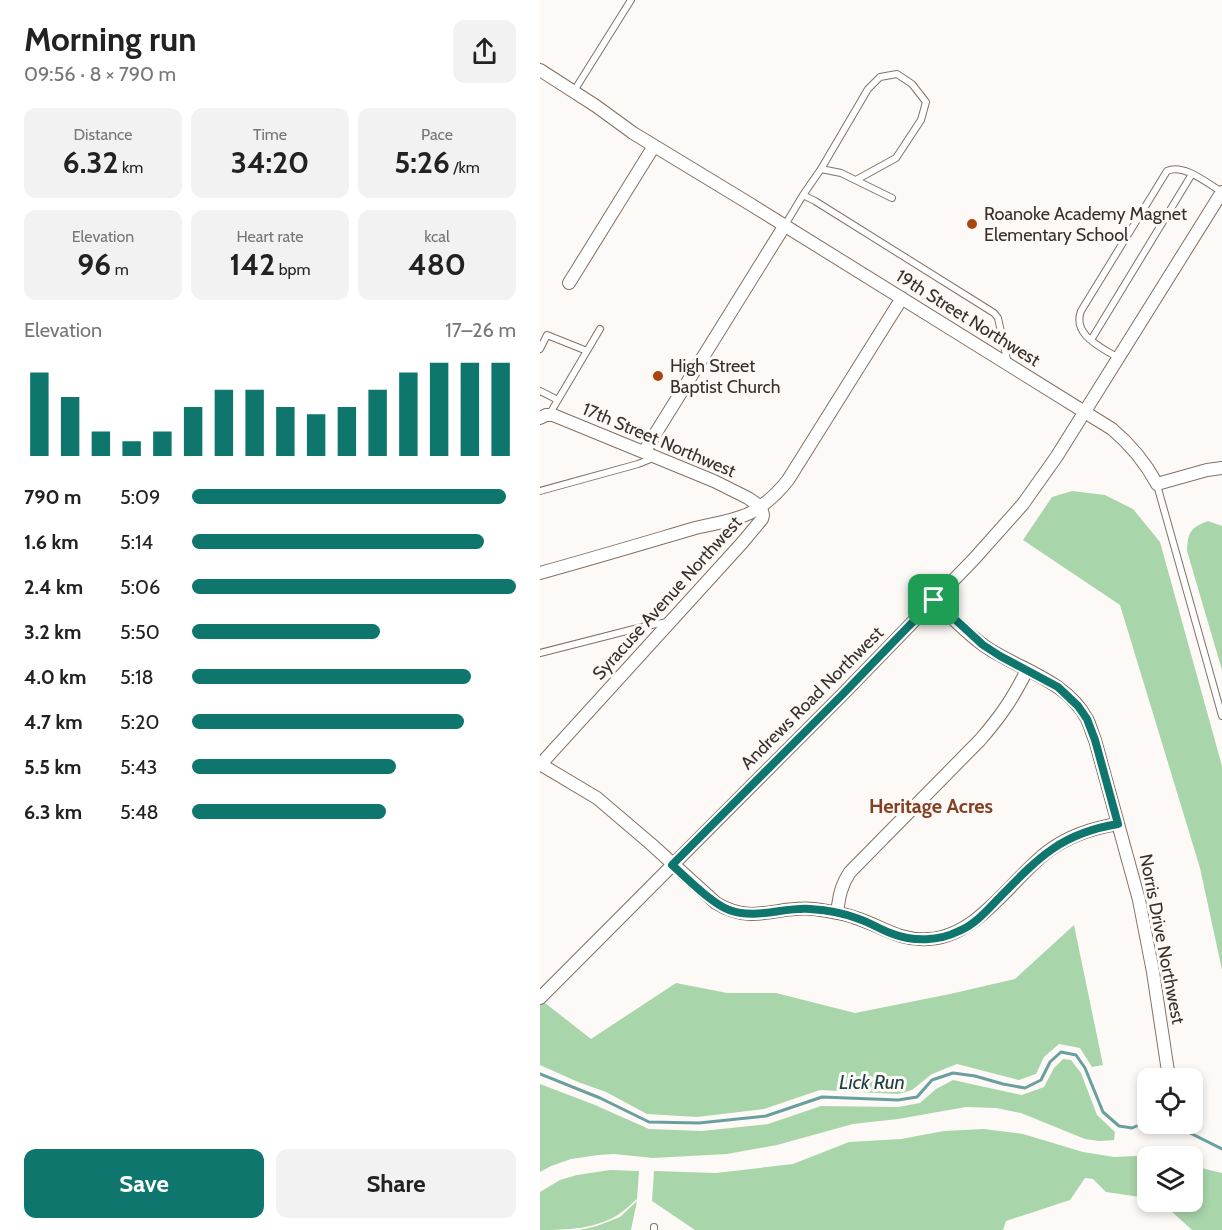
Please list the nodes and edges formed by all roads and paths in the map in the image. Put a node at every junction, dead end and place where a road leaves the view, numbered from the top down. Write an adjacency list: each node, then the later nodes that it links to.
1 (631, 0): 3 (lane)
2 (540, 70): 3 (street, 19th Street Northwest)
3 (573, 92): 4 (street, 19th Street Northwest)
4 (654, 146): 11 (street, 19th Street Northwest); 12 (street)
5 (821, 169): 7 (lane); 7 (lane); 9 (lane)
6 (1192, 174): 8 (lane); 15 (lane); 15 (lane)
7 (856, 180): 10 (lane)
8 (1222, 192): 18 (street, Andrews Road Northwest)
9 (803, 195): 11 (lane); 19 (lane)
10 (892, 198)
11 (785, 225): 13 (street, 19th Street Northwest); 24 (street)
12 (569, 283)
13 (902, 298): 19 (street, 19th Street Northwest); 29 (street, Syracuse Avenue Northwest)
14 (600, 328): 17 (lane)
15 (1091, 340): 18 (lane)
16 (540, 349): 17 (lane)
17 (587, 351): 21 (lane)
18 (1118, 358): 22 (street, Andrews Road Northwest)
19 (1008, 365): 22 (street, 19th Street Northwest)
20 (540, 391): 21 (lane)
21 (558, 400): 23 (lane)
22 (1084, 411): 27 (street, 19th Street Northwest); 31 (street, Andrews Road Northwest)
23 (544, 417): 24 (street, 17th Street Northwest)
24 (644, 452): 25 (street, 17th Street Northwest)
25 (656, 457): 28 (lane); 29 (street, 17th Street Northwest)
26 (1222, 468): 27 (street)
27 (1157, 484): 35 (lane, 19th Street Northwest)
28 (540, 491)
29 (761, 507): 30 (street); 32 (street, Syracuse Avenue Northwest)
30 (540, 573)
31 (934, 600): 34 (street, Norris Drive Northwest); 38 (street, Andrews Road Northwest)
32 (671, 621): 33 (lane); 36 (street, Syracuse Avenue Northwest)
33 (540, 653)
34 (1027, 670): 37 (street, Norris Drive Northwest); 39 (street)
35 (1222, 716)
36 (540, 764): 38 (street)
37 (1118, 824): 39 (street); 41 (street, Norris Drive Northwest)
38 (672, 865): 39 (street); 40 (street, Andrews Road Northwest)
39 (837, 913)
40 (540, 998)
41 (1167, 1068)

